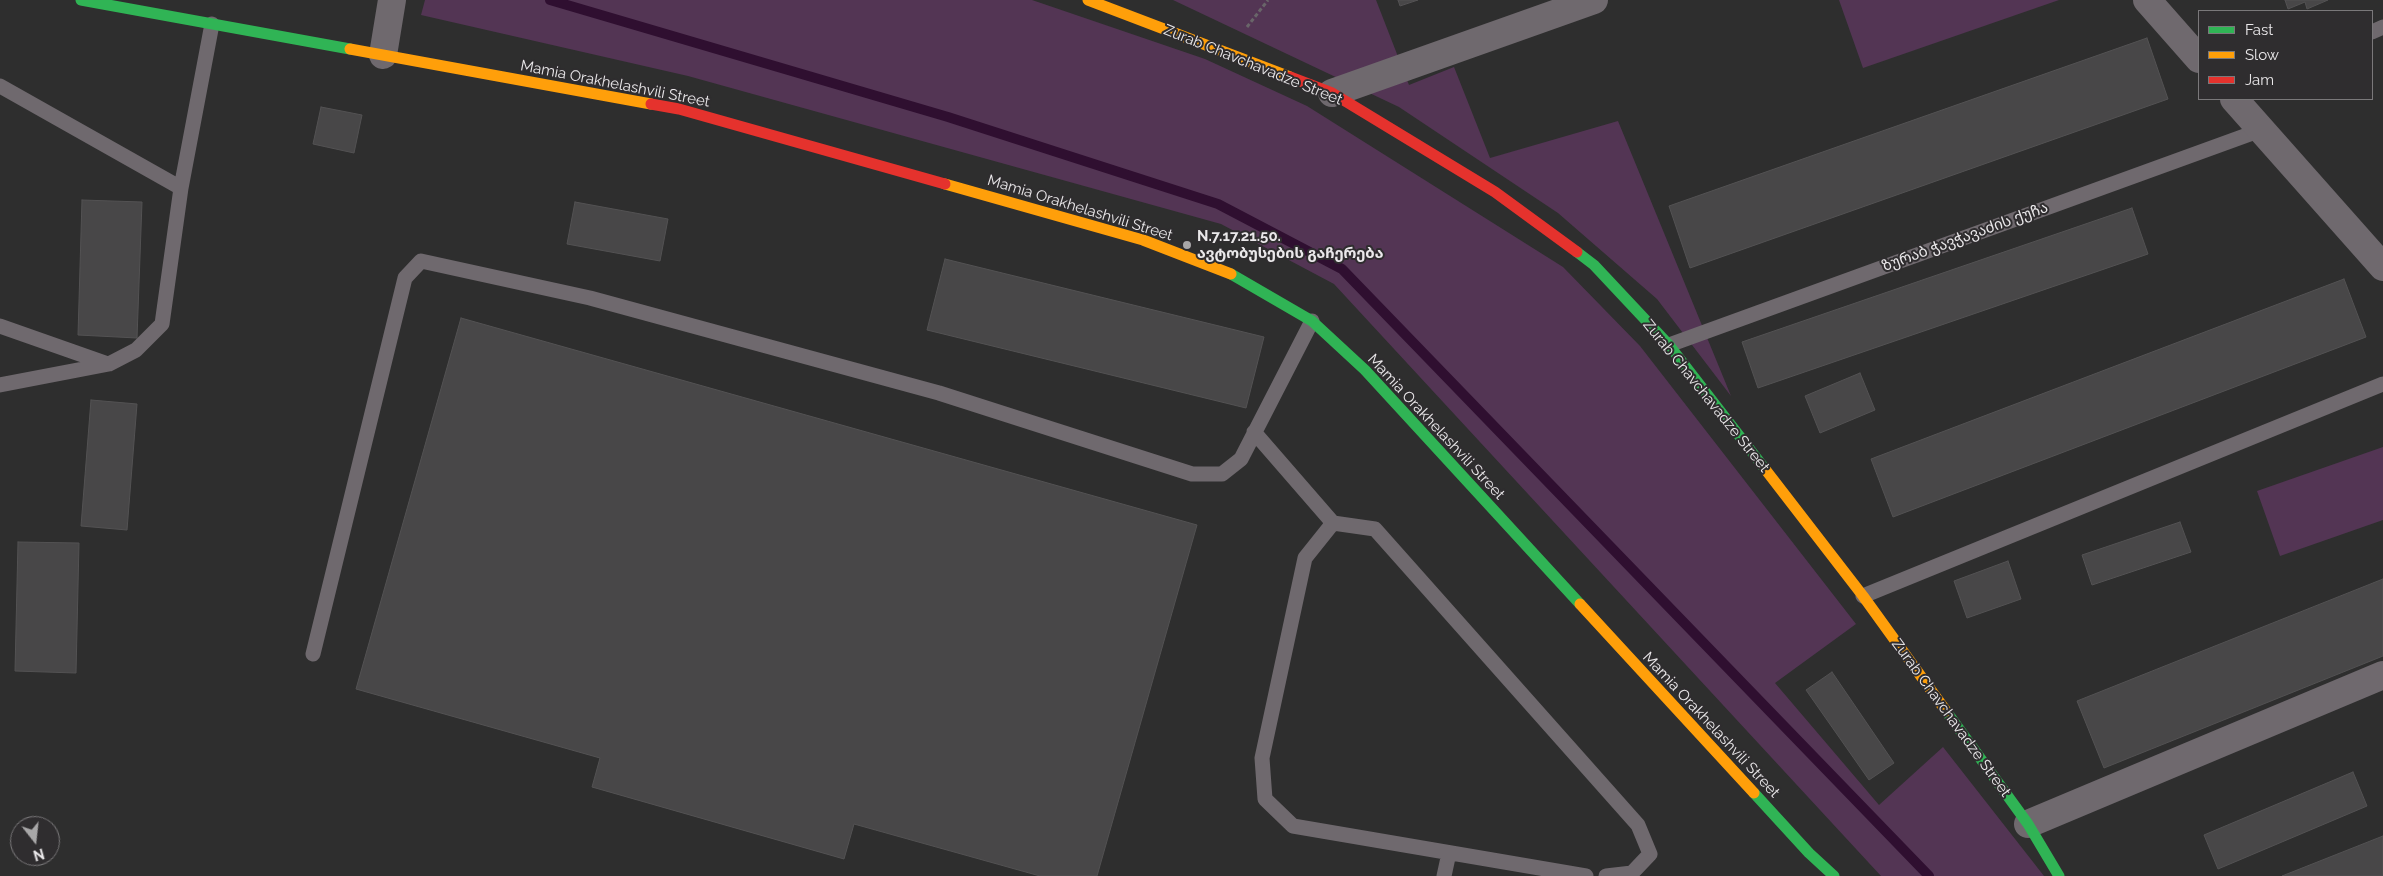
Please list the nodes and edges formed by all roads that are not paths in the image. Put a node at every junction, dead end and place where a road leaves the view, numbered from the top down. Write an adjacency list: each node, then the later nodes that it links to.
1 (81, 0): 6 (street, Mamia Orakhelashvili Street)
2 (392, 0): 8 (street)
3 (1088, 0): 11 (street, Zurab Chavchavadze Street)
4 (1594, 0): 11 (street)
5 (2147, 0): 9 (street)
6 (120, 3): 7 (street, Mamia Orakhelashvili Street)
7 (212, 24): 8 (street, Mamia Orakhelashvili Street); 14 (lane)
8 (383, 55): 16 (street, Mamia Orakhelashvili Street)
9 (2198, 58)
10 (0, 86): 14 (lane)
11 (1332, 93): 18 (street, Zurab Chavchavadze Street)
12 (2235, 100): 13 (street)
13 (2261, 130): 15 (street); 18 (lane, ზურაბ ჭავჭავაძის ქუჩა)
14 (182, 188): 19 (lane)
15 (2383, 266)
16 (1312, 320): 22 (lane); 32 (street, Mamia Orakhelashvili Street)
17 (0, 326): 19 (lane)
18 (1668, 345): 24 (street, Zurab Chavchavadze Street)
19 (109, 364): 21 (lane)
20 (2383, 384): 24 (lane)
21 (0, 385)
22 (1254, 432): 23 (lane); 25 (lane)
23 (1333, 523): 28 (lane); 31 (lane)
24 (1863, 596): 27 (street, Zurab Chavchavadze Street)
25 (313, 654)
26 (2383, 675): 27 (street)
27 (2028, 824): 33 (street, Zurab Chavchavadze Street)
28 (1449, 853): 29 (lane); 30 (lane)
29 (1444, 876)
30 (1586, 876)
31 (1606, 876)
32 (1834, 876)
33 (2059, 876)

